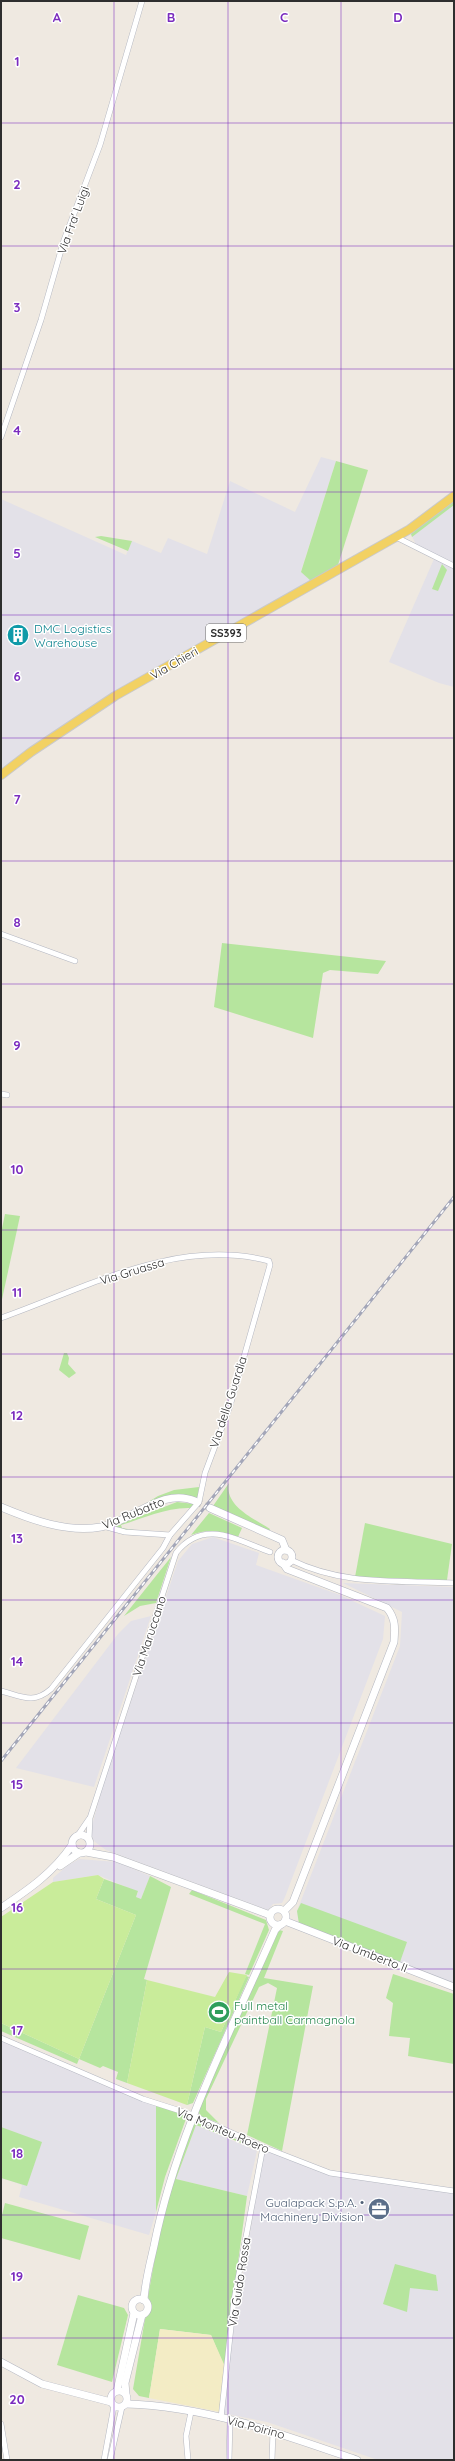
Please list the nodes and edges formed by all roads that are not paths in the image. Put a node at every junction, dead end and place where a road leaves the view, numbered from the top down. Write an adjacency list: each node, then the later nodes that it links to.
1 (142, 1): 2 (street, Via Fra' Luigi)
2 (1, 437)
3 (454, 496): 4 (main road, Via Chieri / SS393)
4 (396, 537): 5 (street); 6 (main road, Via Chieri / SS393)
5 (454, 566)
6 (1, 776)
7 (1, 934): 8 (street)
8 (75, 962)
9 (1, 1094): 10 (street)
10 (7, 1095)
11 (269, 1261): 12 (street, Via Gruassa); 17 (street, Via della Guardia)
12 (1, 1318)
13 (195, 1501): 16 (street, Via Rubatto)
14 (1, 1507): 16 (street, Via Rubatto)
15 (210, 1508): 18 (street)
16 (103, 1526): 17 (street)
17 (170, 1535): 23 (street, Via della Guardia)
18 (286, 1550): 20 (street); 21 (street)
19 (270, 1552): 24 (street, Via Maruccano)
20 (291, 1560): 21 (street); 22 (street)
21 (283, 1563): 32 (street)
22 (454, 1583)
23 (1, 1691)
24 (90, 1818): 25 (street, Via Maruccano); 26 (street, Via Maruccano)
25 (78, 1835): 26 (street); 27 (street)
26 (90, 1841): 28 (street); 29 (street)
27 (72, 1845): 28 (street); 30 (street)
28 (83, 1853): 29 (street); 30 (street)
29 (113, 1857): 33 (street)
30 (52, 1870): 31 (street)
31 (1, 1908)
32 (284, 1911): 33 (street); 34 (street)
33 (270, 1915): 34 (street)
34 (279, 1923): 35 (street, Via Umberto II); 37 (street)
35 (454, 1987)
36 (1, 2038): 37 (street, Via Monteu Roero)
37 (192, 2114): 38 (street, Via Monteu Roero); 40 (street)
38 (263, 2147): 39 (street, Via Monteu Roero); 48 (street, Via Guido Rossa)
39 (454, 2191)
40 (141, 2300): 41 (street); 41 (street)
41 (138, 2314): 43 (street); 45 (street)
42 (1, 2362): 44 (street)
43 (115, 2392): 44 (street); 45 (street); 46 (street)
44 (87, 2395): 46 (street)
45 (125, 2400): 46 (street); 47 (street, Via Poirino); 54 (street)
46 (113, 2404): 53 (street)
47 (192, 2412): 48 (street, Via Poirino); 55 (street)
48 (221, 2418): 49 (street, Via Poirino)
49 (230, 2420): 51 (street, Via Poirino); 56 (street)
50 (1, 2424): 52 (street)
51 (273, 2431): 57 (street); 58 (street, Via Poirino)
52 (8, 2460)
53 (104, 2460)
54 (110, 2460)
55 (188, 2460)
56 (229, 2460)
57 (272, 2460)
58 (357, 2460)

